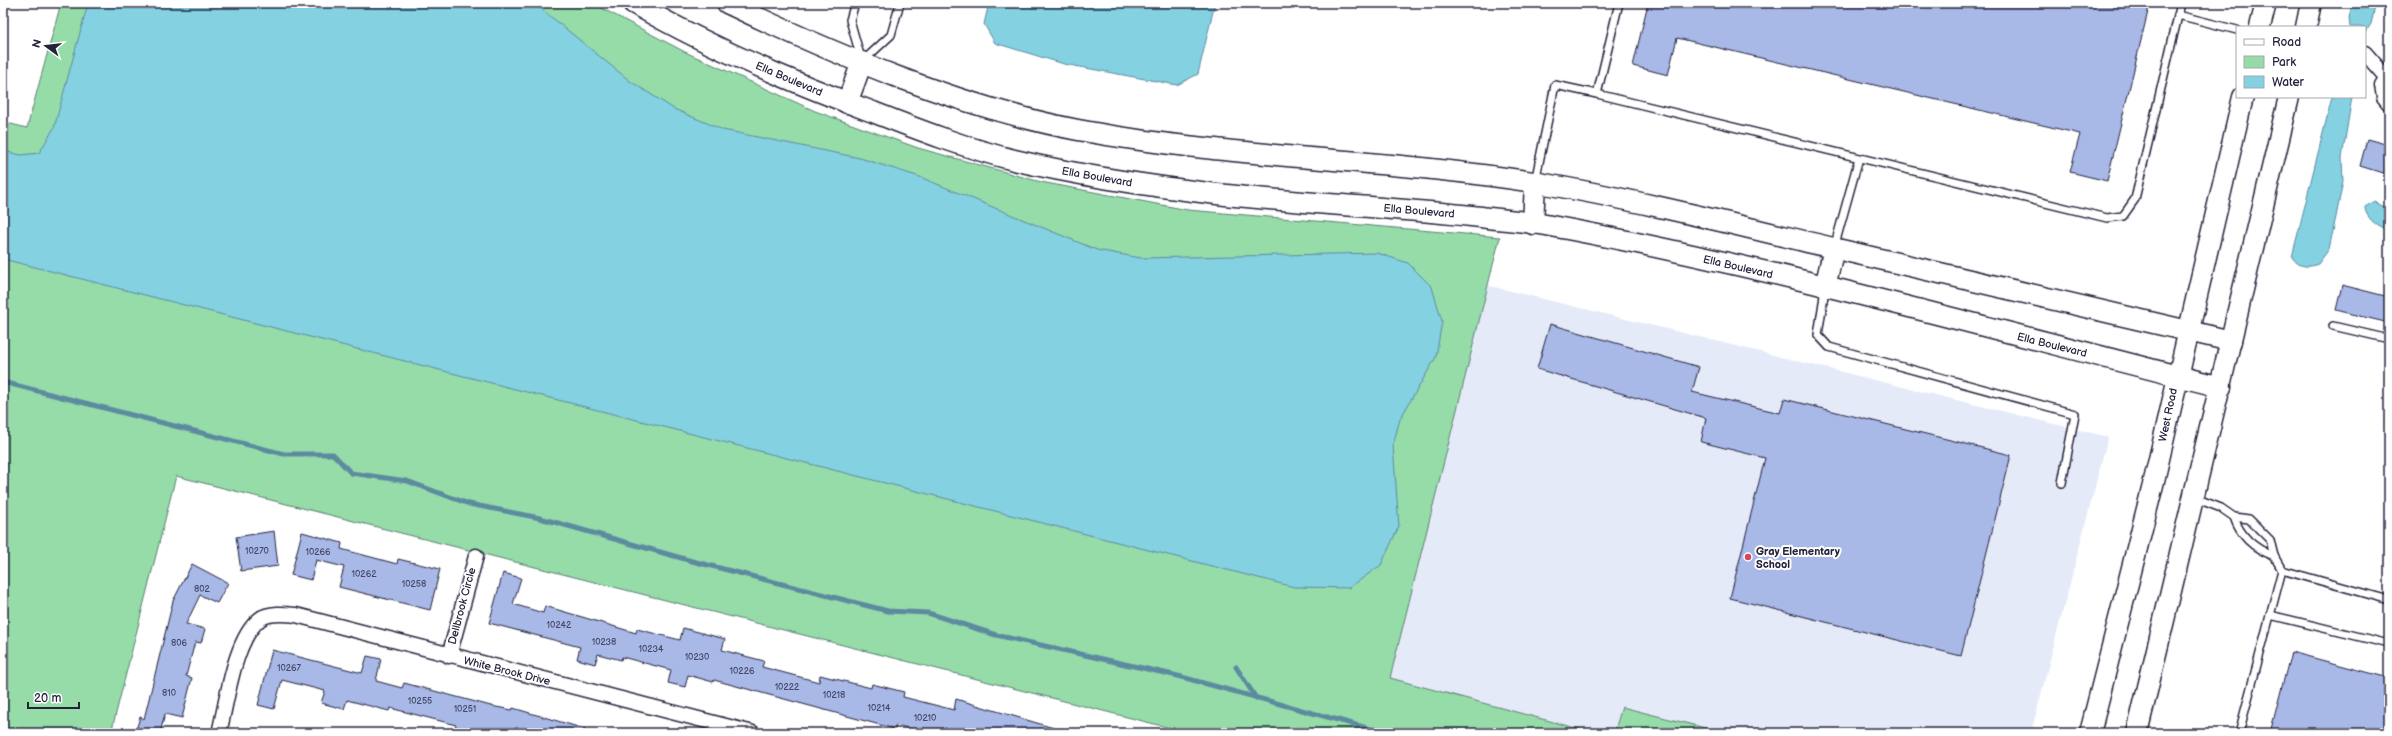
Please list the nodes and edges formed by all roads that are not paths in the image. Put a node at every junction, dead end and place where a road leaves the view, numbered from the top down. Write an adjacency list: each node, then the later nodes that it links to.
1 (633, 3): 19 (main road, Ella Boulevard)
2 (727, 3): 14 (main road)
3 (855, 3): 14 (lane)
4 (900, 3): 14 (lane)
5 (1619, 3): 16 (lane)
6 (2181, 3): 9 (lane)
7 (2266, 3): 10 (main road)
8 (2311, 3): 11 (main road)
9 (2178, 15): 12 (lane); 21 (lane)
10 (2260, 26)
11 (2306, 26)
12 (2236, 30)
13 (2367, 61): 15 (street)
14 (862, 62): 19 (main road); 22 (main road)
15 (2387, 75): 20 (street)
16 (1597, 94): 21 (lane); 22 (lane)
17 (2243, 98): 27 (main road, West Road)
18 (2289, 98): 29 (main road)
19 (847, 102): 23 (main road, Ella Boulevard)
20 (2389, 103)
21 (1859, 158): 24 (lane)
22 (1535, 183): 23 (main road); 24 (main road)
23 (1533, 224): 25 (main road, Ella Boulevard)
24 (1834, 248): 25 (main road); 27 (main road)
25 (1825, 287): 30 (main road, Ella Boulevard); 32 (lane)
26 (2333, 326): 28 (lane)
27 (2188, 331): 29 (main road); 30 (main road, West Road)
28 (2389, 339)
29 (2231, 341): 31 (main road)
30 (2176, 376): 31 (main road, Ella Boulevard); 44 (main road, West Road)
31 (2221, 387): 33 (main road)
32 (2062, 483)
33 (2194, 497): 34 (lane); 45 (main road)
34 (2234, 516): 36 (lane); 36 (lane)
35 (476, 556): 41 (street, Dellbrook Circle)
36 (2274, 556): 37 (lane)
37 (2282, 570): 38 (lane); 39 (lane)
38 (2389, 600)
39 (2270, 615): 40 (lane); 46 (lane)
40 (2389, 644)
41 (449, 656): 42 (street, White Brook Drive); 43 (street, White Brook Drive)
42 (219, 733)
43 (753, 733)
44 (2090, 733)
45 (2137, 733)
46 (2239, 733)

